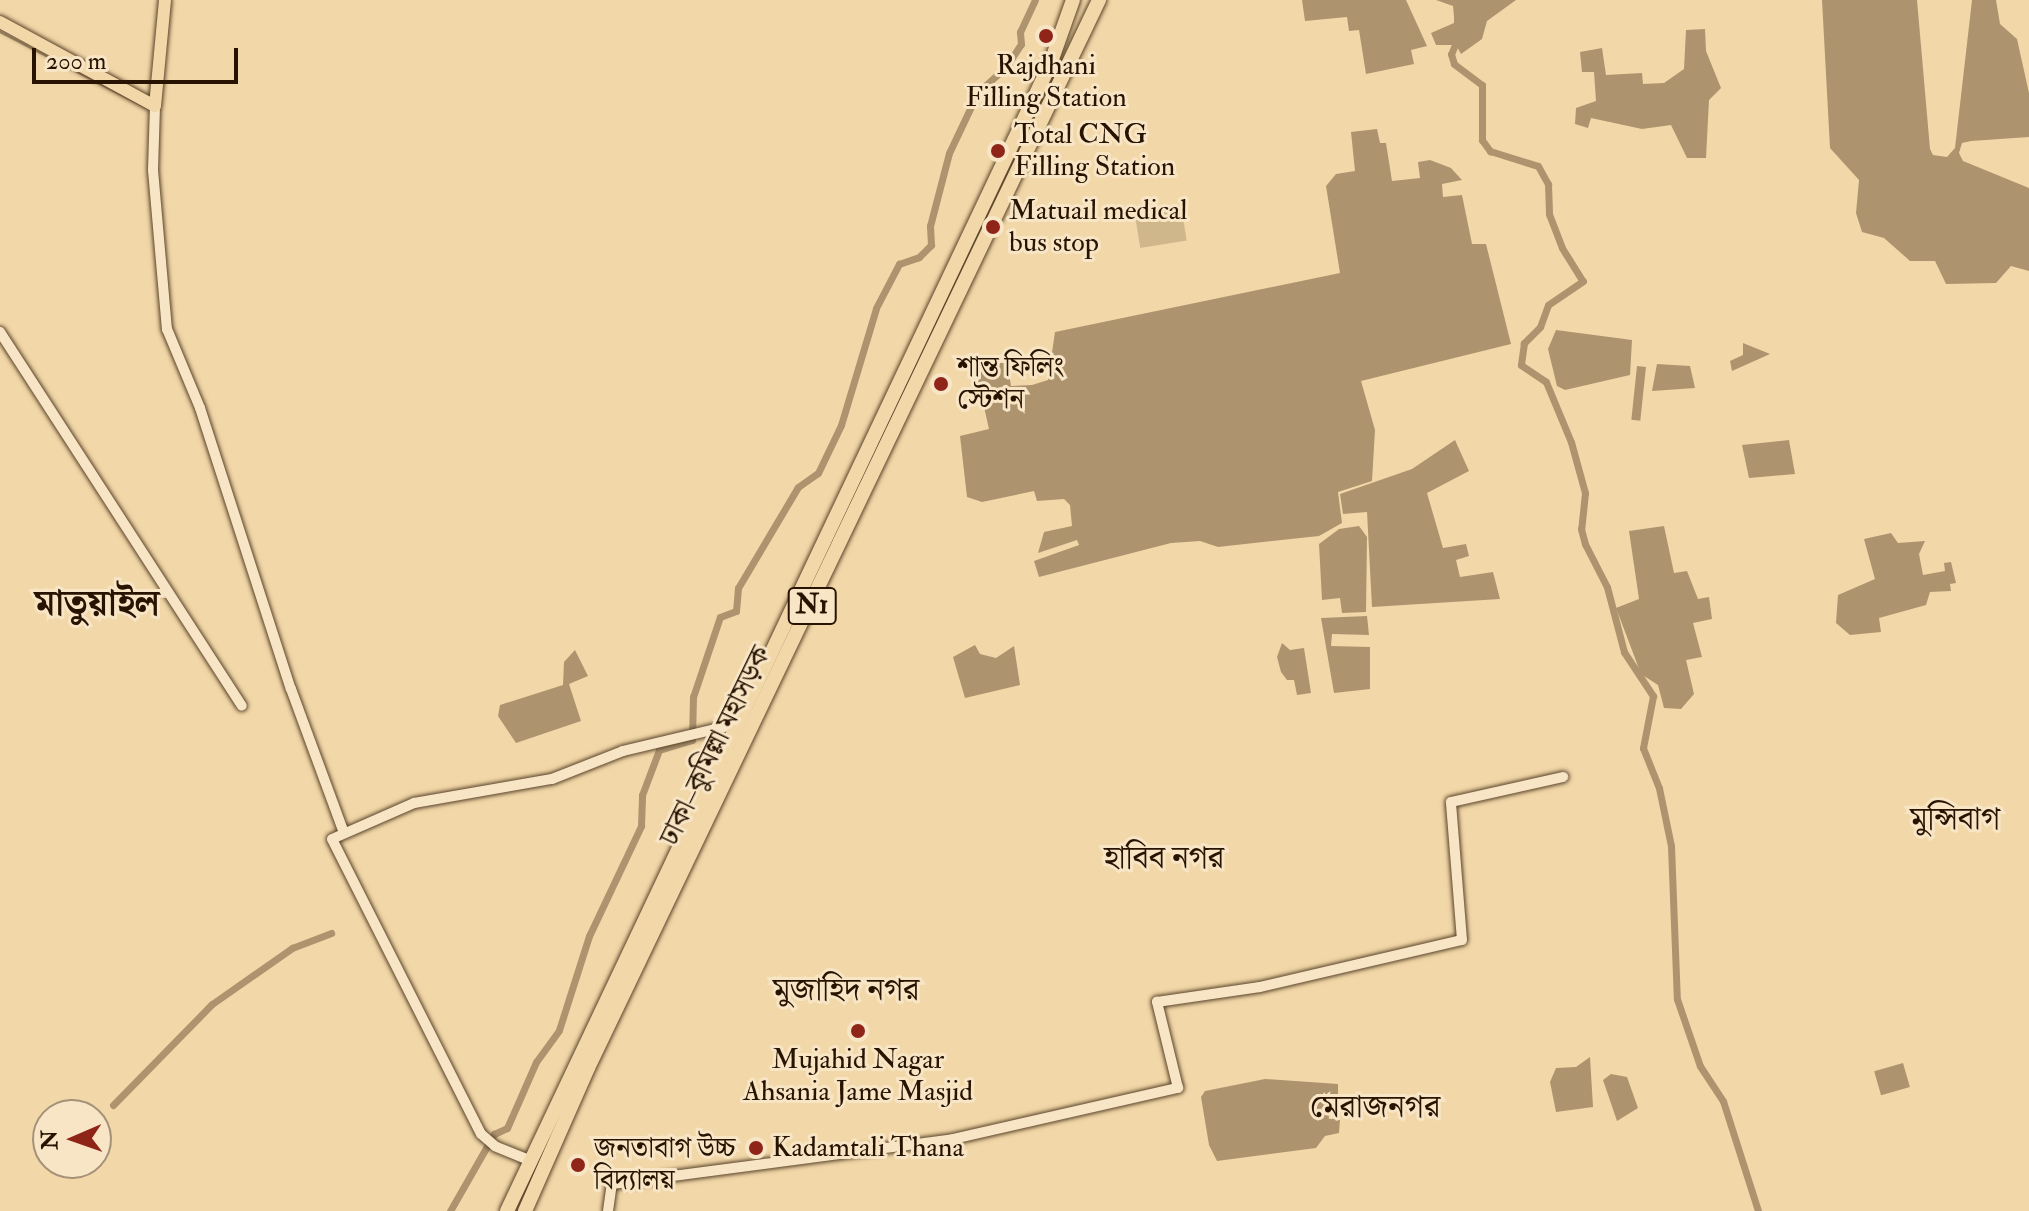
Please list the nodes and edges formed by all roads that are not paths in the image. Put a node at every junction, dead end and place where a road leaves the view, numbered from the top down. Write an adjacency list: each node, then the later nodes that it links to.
1 (165, 0): 6 (main road)
2 (1073, 0): 5 (highway, ঢাকা–কুমিল্লা মহাসড়ক / N1)
3 (1099, 0): 15 (highway, ঢাকা–কুমিল্লা মহাসড়ক / N1)
4 (0, 22): 6 (main road)
5 (1031, 100): 9 (highway); 14 (highway, ঢাকা–কুমিল্লা মহাসড়ক / N1)
6 (155, 106): 11 (street)
7 (0, 332): 8 (street)
8 (242, 706)
9 (728, 726): 11 (street); 12 (highway)
10 (1563, 777): 16 (street)
11 (344, 833): 12 (street)
12 (524, 1158): 13 (highway)
13 (500, 1211)
14 (507, 1211)
15 (525, 1211)
16 (608, 1211)

